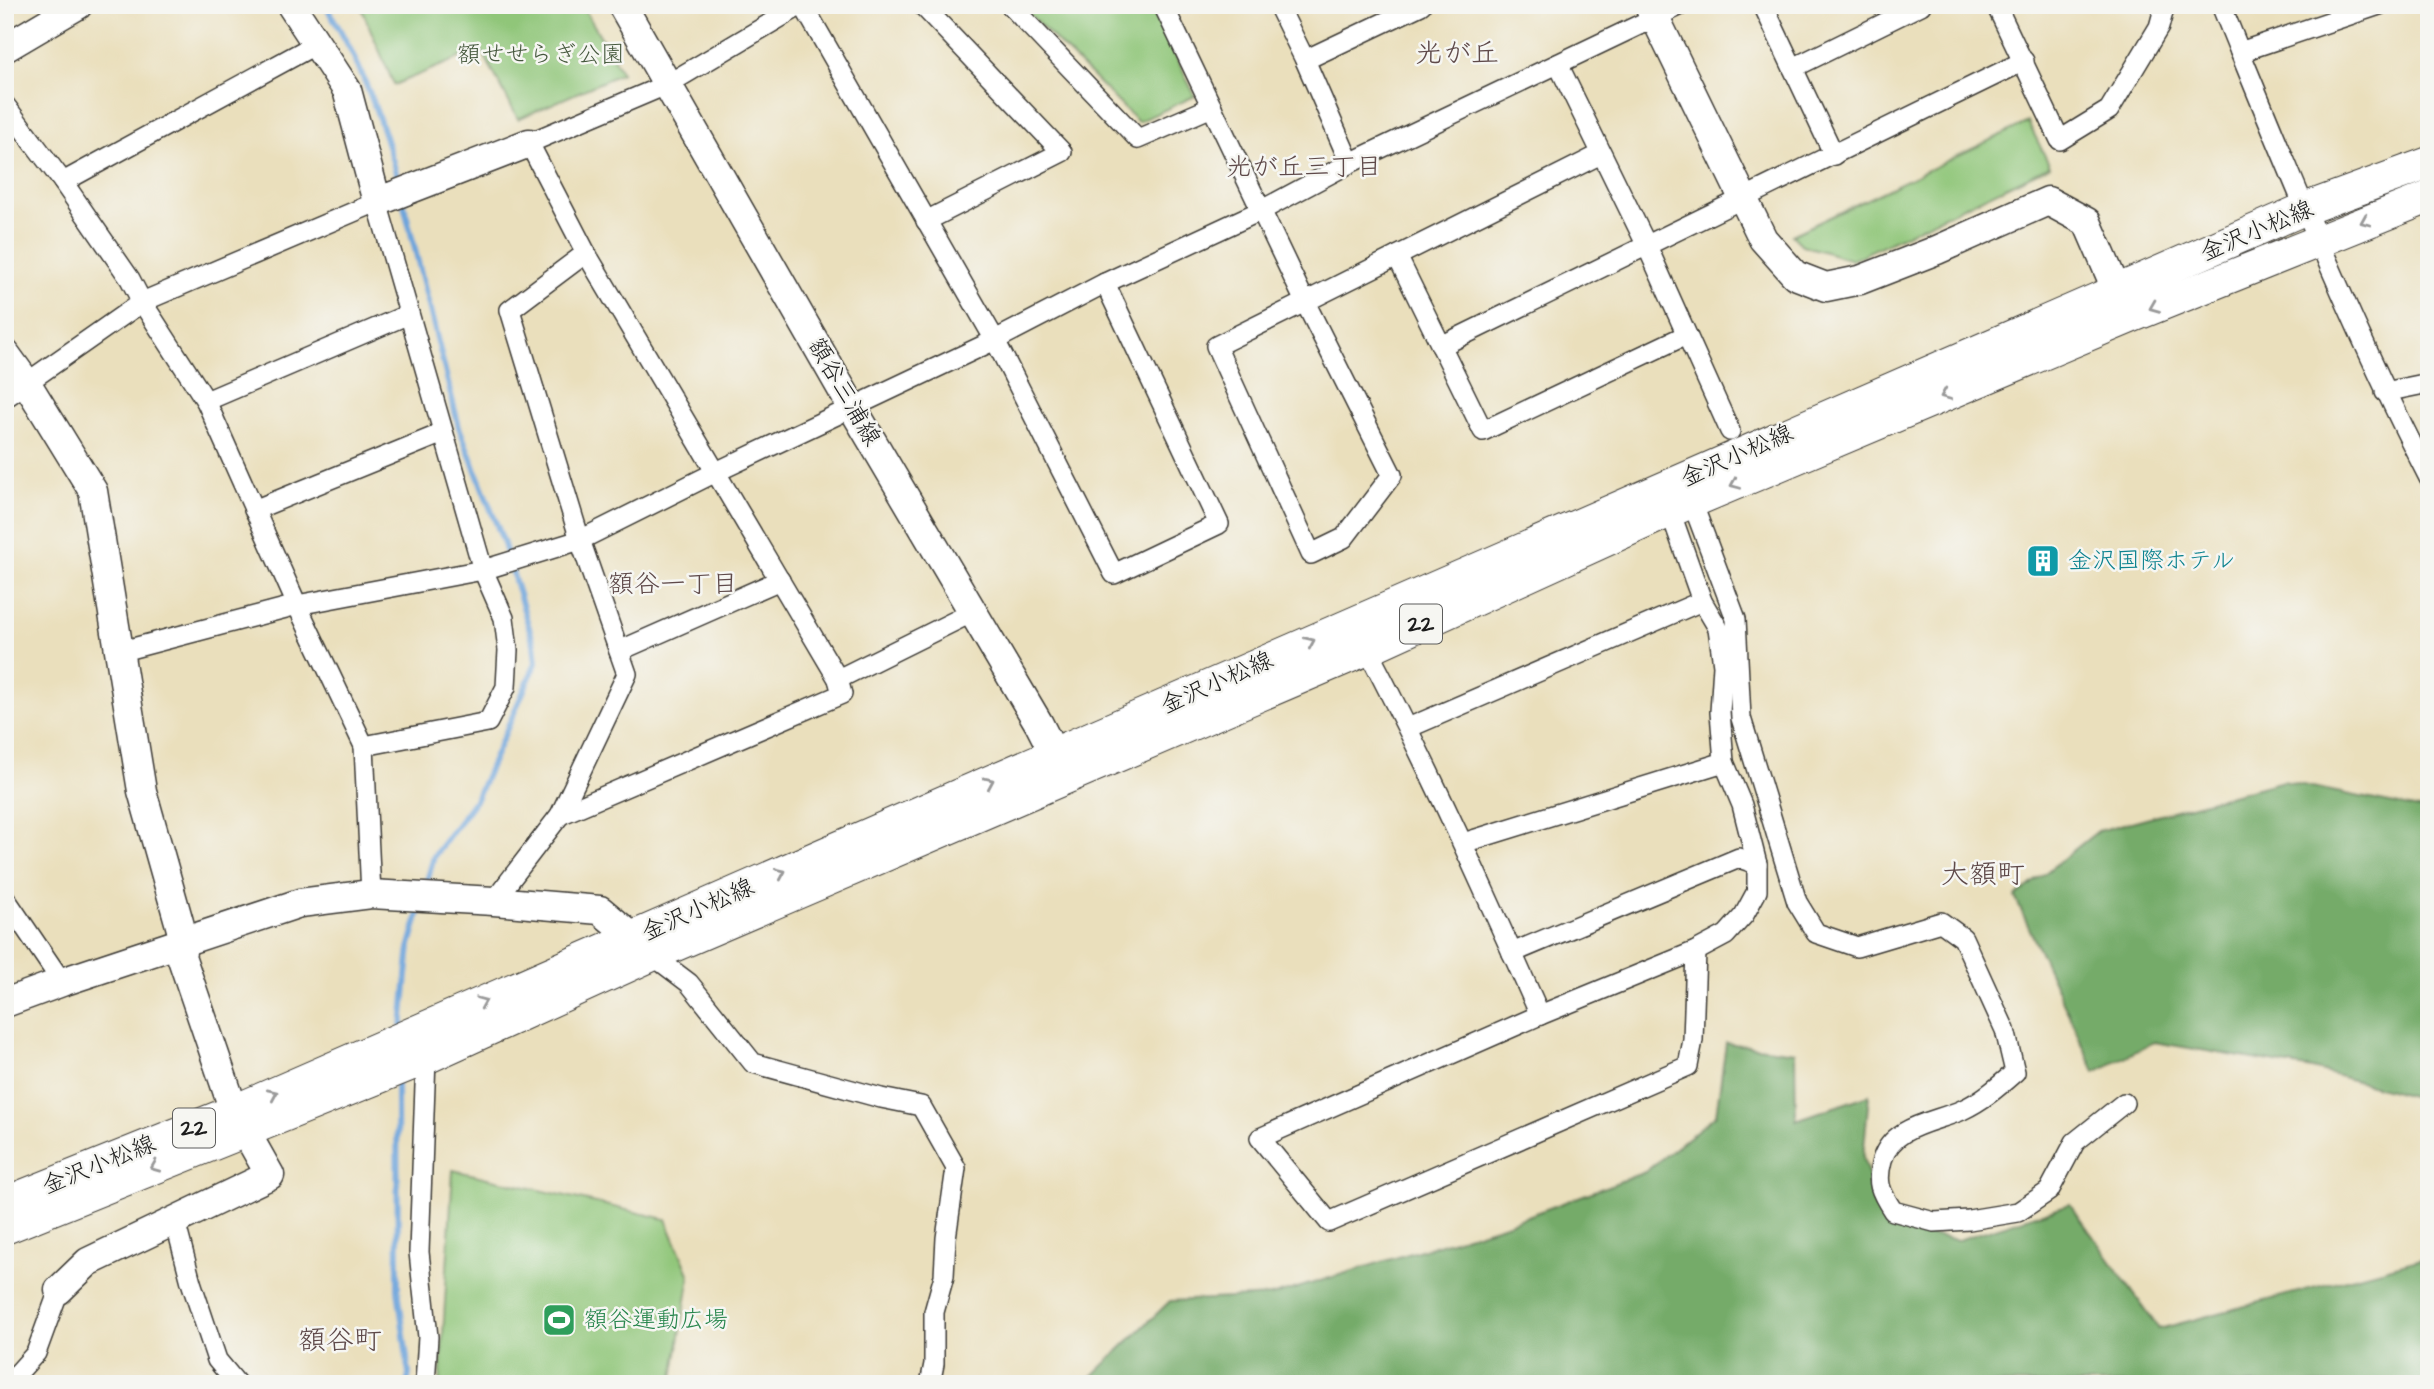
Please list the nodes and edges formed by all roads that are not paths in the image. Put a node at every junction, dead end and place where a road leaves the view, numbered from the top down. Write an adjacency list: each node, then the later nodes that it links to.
1 (78, 5): 19 (street)
2 (290, 5): 18 (street)
3 (622, 5): 25 (street, 額谷三浦線)
4 (802, 5): 25 (street); 39 (street)
5 (922, 5): 39 (street)
6 (1010, 5): 27 (street)
7 (1278, 5): 21 (street)
8 (1420, 5): 21 (street)
9 (1681, 5): 17 (street)
10 (1763, 5): 24 (street)
11 (1921, 5): 24 (street)
12 (1996, 5): 22 (street)
13 (2165, 5): 22 (street)
14 (2221, 5): 20 (street)
15 (1165, 6): 27 (street)
16 (2370, 7): 20 (street)
17 (1652, 11): 23 (street); 36 (street)
18 (318, 43): 33 (street); 34 (street)
19 (5, 48)
20 (2240, 52): 37 (street)
21 (1305, 60): 31 (street)
22 (2024, 61): 30 (street)
23 (1558, 64): 29 (street); 31 (street)
24 (1793, 68): 30 (street)
25 (668, 84): 28 (street); 57 (street, 額谷三浦線)
26 (5, 104): 33 (street)
27 (1212, 107): 38 (street)
28 (528, 143): 34 (street); 42 (street)
29 (1601, 154): 41 (street); 43 (street)
30 (1834, 155): 36 (street)
31 (1350, 163): 38 (street)
32 (2429, 163): 37 (main road, 金沢小松線 / 22)
33 (63, 182): 46 (street)
34 (392, 196): 46 (street); 48 (street)
35 (2429, 197): 40 (main road, 金沢小松線 / 22, one-way to 40)
36 (1744, 199): 41 (street); 45 (street)
37 (2304, 209): 40 (street); 45 (main road, 金沢小松線 / 22)
38 (1262, 210): 44 (street); 47 (street)
39 (926, 221): 50 (street)
40 (2318, 241): 55 (street); 62 (main road, 金沢小松線 / 22, one-way to 62)
41 (1647, 246): 49 (street); 51 (street)
42 (586, 253): 60 (street); 64 (street)
43 (1397, 256): 47 (street); 51 (street)
44 (1105, 283): 50 (street); 50 (street)
45 (2117, 291): 77 (main road, 金沢小松線 / 22, one-way to 45)
46 (142, 302): 54 (street); 56 (street)
47 (1305, 302): 47 (street)
48 (409, 314): 56 (street); 59 (street)
49 (1686, 335): 51 (street); 58 (street)
50 (995, 340): 57 (street)
51 (1441, 346)
52 (5, 353): 54 (street)
53 (2429, 383): 55 (street)
54 (15, 390): 72 (street)
55 (2385, 392): 61 (street)
56 (206, 401): 63 (street)
57 (852, 407): 60 (street); 69 (street, 額谷三浦線)
58 (1730, 431)
59 (443, 433): 63 (street); 65 (street)
60 (716, 472): 64 (street); 66 (street)
61 (2429, 478)
62 (1681, 506): 67 (street); 70 (main road, 金沢小松線 / 22); 92 (street)
63 (254, 510): 68 (street)
64 (580, 540): 65 (street); 71 (street)
65 (488, 568): 68 (street); 75 (street)
66 (780, 580): 71 (street); 73 (street)
67 (1702, 601): 74 (street); 76 (street)
68 (297, 605): 72 (street); 75 (street)
69 (973, 612): 73 (street); 77 (street, 額谷三浦線)
70 (1367, 649): 74 (street); 77 (main road, 金沢小松線 / 22)
71 (619, 651): 78 (street)
72 (118, 652): 84 (street)
73 (838, 679): 78 (street)
74 (1408, 728): 79 (street)
75 (364, 746): 81 (street)
76 (1724, 762): 79 (street); 80 (street)
77 (1061, 766): 85 (main road, 金沢小松線 / 22)
78 (560, 815): 82 (street)
79 (1463, 843): 87 (street)
80 (1757, 864): 86 (street); 87 (street)
81 (381, 895): 82 (street); 84 (street)
82 (494, 901): 85 (street)
83 (7, 905): 88 (street)
84 (184, 941): 88 (street); 93 (street)
85 (643, 946): 91 (main road, 金沢小松線 / 22); 101 (street)
86 (1696, 951): 90 (street); 90 (street)
87 (1512, 953): 90 (street)
88 (62, 982): 89 (street)
89 (5, 1003)
90 (1540, 1015)
91 (421, 1050): 93 (main road, 金沢小松線 / 22); 93 (main road, 金沢小松線 / 22, one-way to 91); 100 (street)
92 (2124, 1103)
93 (240, 1121): 94 (main road, 金沢小松線 / 22); 95 (street); 96 (main road, 金沢小松線 / 22, one-way to 96)
94 (5, 1203)
95 (175, 1221): 97 (street); 99 (street)
96 (5, 1228)
97 (59, 1290): 98 (street)
98 (8, 1384)
99 (237, 1384)
100 (425, 1384)
101 (930, 1384)

